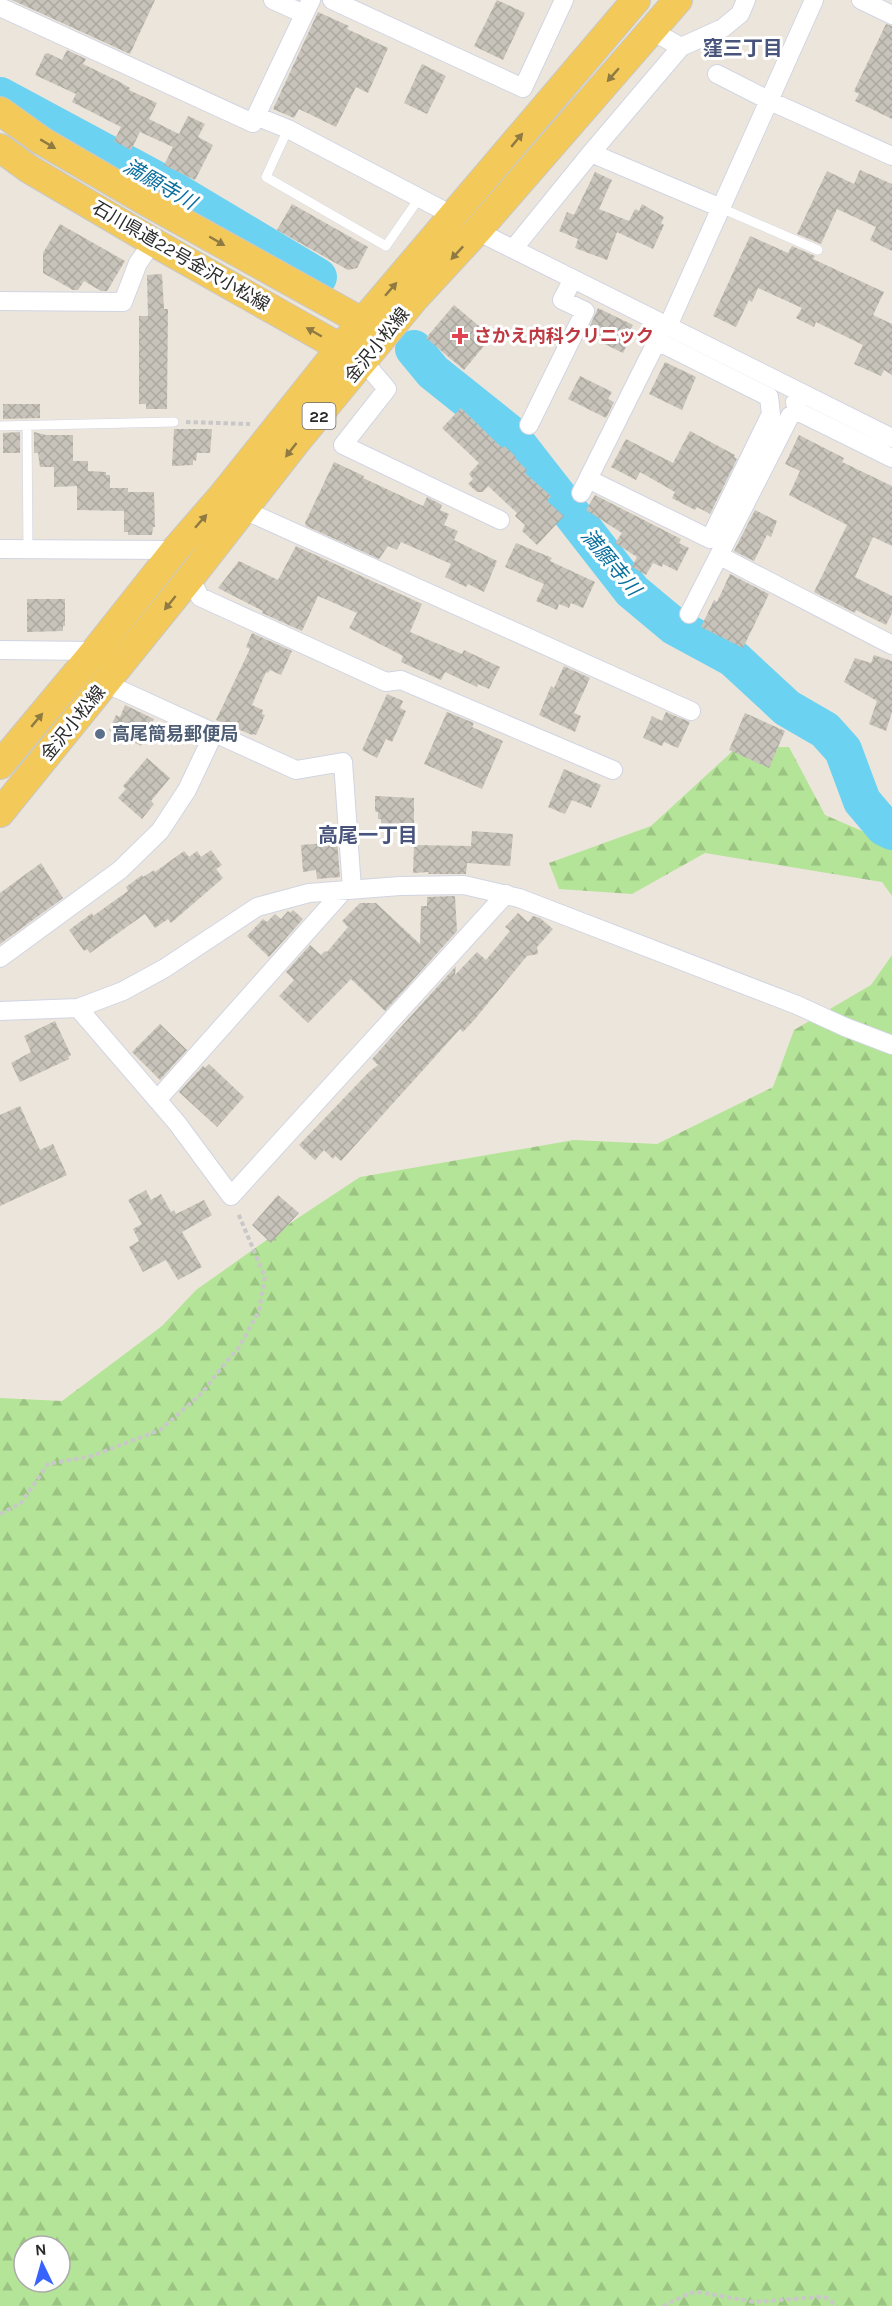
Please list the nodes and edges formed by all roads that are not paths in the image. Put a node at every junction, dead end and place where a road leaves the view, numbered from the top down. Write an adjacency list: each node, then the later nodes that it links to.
1 (273, 0): 10 (street)
2 (332, 0): 3 (street)
3 (564, 0)
4 (678, 0): 12 (main road, 金沢小松線 / 22)
5 (746, 0): 13 (street)
6 (814, 0): 15 (street)
7 (861, 0): 11 (street)
8 (628, 4): 12 (main road); 24 (main road, 金沢小松線 / 22, one-way to 8)
9 (0, 7): 17 (street)
10 (308, 7): 17 (street)
11 (892, 15)
12 (652, 31): 13 (street); 25 (main road, 金沢小松線 / 22, one-way to 25)
13 (681, 47): 20 (street)
14 (717, 74): 15 (street)
15 (770, 101): 21 (street); 23 (street)
16 (0, 111): 32 (main road, 石川県道22号金沢小松線, one-way to 32)
17 (256, 116): 18 (street)
18 (288, 129): 22 (street); 22 (lane)
19 (0, 148): 26 (main road, 石川県道22号金沢小松線)
20 (591, 153): 23 (street); 27 (street)
21 (892, 156)
22 (420, 197): 24 (street)
23 (721, 208): 28 (lane); 31 (street)
24 (452, 215): 32 (main road, 金沢小松線 / 22, one-way to 24)
25 (477, 231): 27 (street); 32 (main road, 金沢小松線 / 22, one-way to 32)
26 (153, 242): 30 (street); 34 (main road, 石川県道22号金沢小松線, one-way to 26)
27 (513, 249): 29 (street)
28 (818, 250)
29 (573, 279): 31 (street); 38 (street)
30 (0, 301)
31 (661, 323): 33 (street); 35 (street)
32 (374, 328): 34 (main road, 金沢小松線 / 22)
33 (657, 342): 33 (street)
34 (352, 354): 43 (main road, 金沢小松線 / 22, one-way to 43); 44 (street); 47 (main road, 金沢小松線 / 22, one-way to 34)
35 (792, 388): 36 (street); 41 (street)
36 (797, 411): 42 (street); 48 (street)
37 (174, 422): 40 (lane)
38 (529, 425)
39 (0, 426): 40 (lane)
40 (27, 426): 46 (lane)
41 (892, 438)
42 (892, 458)
43 (244, 510): 49 (main road, 金沢小松線 / 22); 55 (street)
44 (500, 520)
45 (0, 549): 46 (street)
46 (28, 550): 47 (street)
47 (175, 550): 53 (main road, 金沢小松線 / 22)
48 (720, 556): 50 (street); 51 (street)
49 (190, 579): 54 (main road, 金沢小松線 / 22, one-way to 54); 58 (street)
50 (689, 614)
51 (892, 645)
52 (0, 651): 53 (street)
53 (95, 651): 57 (main road, 金沢小松線 / 22, one-way to 53)
54 (105, 683): 56 (street); 59 (main road, 金沢小松線 / 22)
55 (691, 711)
56 (214, 733): 60 (street); 62 (street)
57 (0, 765)
58 (613, 770)
59 (0, 813)
60 (348, 890): 61 (street); 63 (street); 68 (street)
61 (506, 894): 67 (street); 68 (street)
62 (0, 958)
63 (78, 1008): 64 (street); 68 (street)
64 (20, 1010): 65 (street); 66 (street)
65 (0, 1011)
66 (0, 1020)
67 (892, 1044)
68 (157, 1100)

